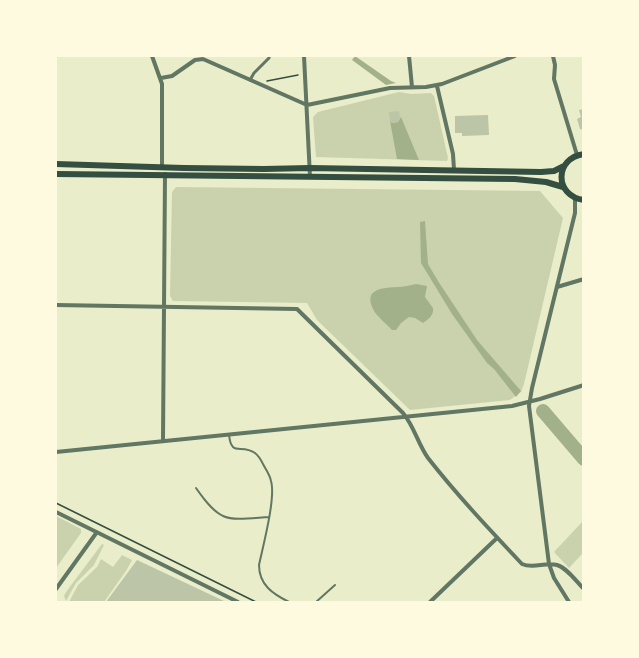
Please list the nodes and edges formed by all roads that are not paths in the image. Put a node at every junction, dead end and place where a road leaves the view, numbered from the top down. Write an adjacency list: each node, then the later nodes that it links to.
1 (152, 56): 7 (street)
2 (269, 56): 8 (street)
3 (304, 56): 11 (street)
4 (409, 56): 10 (street)
5 (515, 56): 9 (street)
6 (553, 56): 12 (street)
7 (161, 78): 8 (street); 15 (street)
8 (250, 80): 11 (street)
9 (437, 86): 10 (street); 17 (street)
10 (412, 87): 11 (street)
11 (307, 105): 16 (street)
12 (580, 154): 14 (main road)
13 (56, 164): 15 (main road)
14 (564, 166): 17 (main road); 21 (main road)
15 (162, 167): 16 (main road); 19 (street)
16 (310, 168): 17 (main road); 20 (street)
17 (454, 170)
18 (56, 174): 19 (main road)
19 (166, 175): 20 (main road); 27 (street)
20 (310, 177): 21 (main road)
21 (563, 187): 22 (main road)
22 (575, 198): 23 (main road); 25 (street)
23 (584, 200)
24 (584, 279): 25 (street)
25 (556, 287): 29 (street)
26 (56, 305): 27 (street)
27 (164, 306): 30 (street); 32 (street)
28 (584, 385): 29 (street)
29 (530, 402): 30 (street); 39 (street)
30 (406, 416): 31 (street); 38 (street)
31 (229, 434): 32 (street); 36 (lane)
32 (163, 440): 33 (street)
33 (56, 452)
34 (196, 488): 36 (lane)
35 (56, 512): 37 (street)
36 (269, 517): 44 (lane)
37 (97, 532): 41 (street); 43 (street)
38 (497, 538): 39 (street); 46 (street)
39 (549, 564): 42 (street); 47 (street)
40 (335, 585): 45 (lane)
41 (56, 589)
42 (584, 589)
43 (238, 603)
44 (290, 603)
45 (316, 603)
46 (430, 603)
47 (569, 603)

